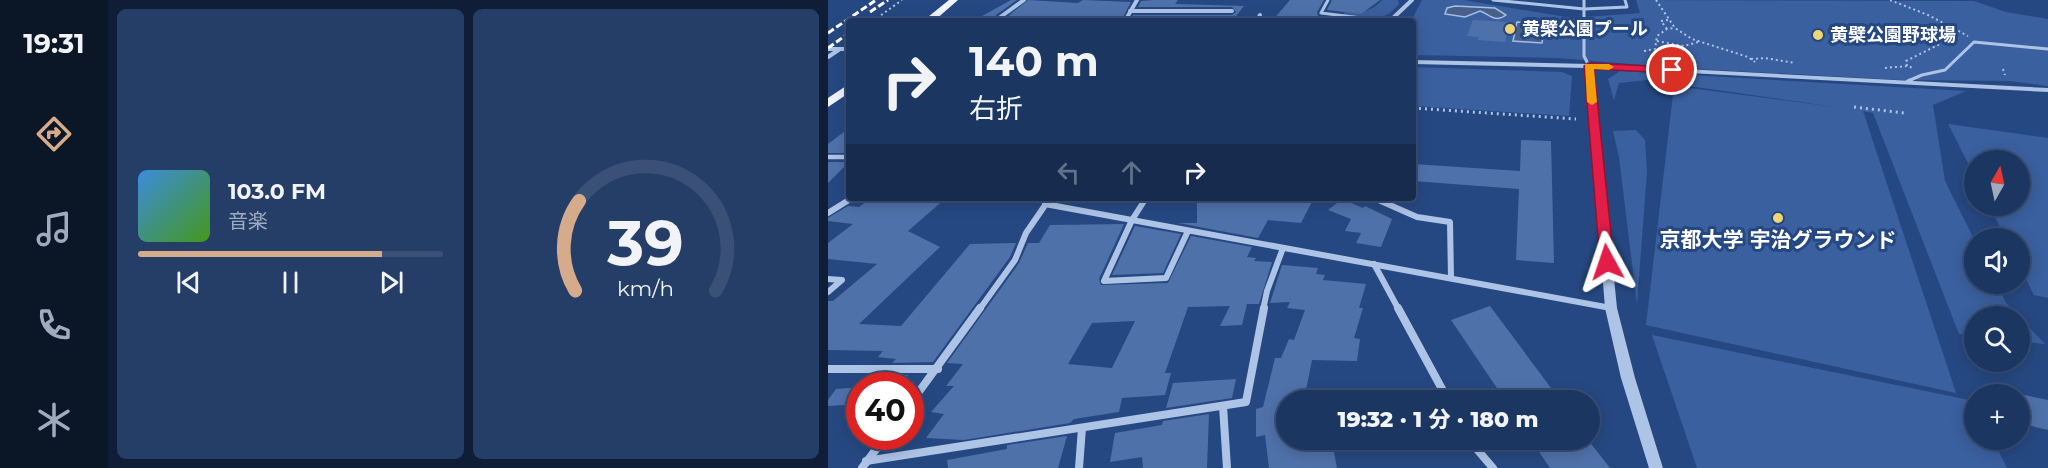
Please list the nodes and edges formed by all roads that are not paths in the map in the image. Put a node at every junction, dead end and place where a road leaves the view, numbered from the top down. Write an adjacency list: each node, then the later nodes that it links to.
1 (954, 0): 13 (main road)
2 (1024, 0): 14 (street)
3 (1137, 0): 10 (street)
4 (1328, 0): 17 (lane)
5 (1412, 0): 18 (street)
6 (1493, 0): 9 (lane)
7 (1584, 0): 9 (lane)
8 (1625, 0): 9 (lane)
9 (1584, 9): 25 (lane)
10 (1130, 11): 11 (street); 15 (street)
11 (1232, 12)
12 (1260, 15): 16 (street)
13 (932, 18)
14 (999, 18)
15 (1126, 18)
16 (1258, 18)
17 (1362, 18)
18 (1393, 18)
19 (828, 48): 20 (street)
20 (841, 49): 21 (street); 23 (street)
21 (846, 49)
22 (2048, 49): 26 (lane)
23 (828, 57)
24 (1416, 62): 25 (street)
25 (1588, 66): 26 (street); 44 (street)
26 (1906, 82): 28 (street)
27 (846, 89): 29 (main road)
28 (2048, 90)
29 (828, 104)
30 (828, 157): 31 (street)
31 (846, 157)
32 (847, 201): 36 (street)
33 (1048, 201): 37 (street); 46 (street)
34 (1144, 201): 37 (street)
35 (1381, 201): 41 (street)
36 (828, 213)
37 (1132, 220): 38 (street); 38 (street)
38 (1188, 231): 39 (street)
39 (1282, 248): 40 (street); 49 (street)
40 (1374, 264): 41 (street); 48 (street)
41 (1451, 278): 44 (street)
42 (828, 279): 43 (street)
43 (828, 292)
44 (1611, 308): 57 (street)
45 (828, 369): 46 (street)
46 (938, 369): 47 (street)
47 (924, 386)
48 (1443, 390)
49 (1223, 406): 50 (street); 55 (street)
50 (1082, 428): 53 (street); 54 (street)
51 (875, 450): 53 (street)
52 (1477, 450): 56 (street)
53 (864, 465)
54 (1079, 468)
55 (1227, 468)
56 (1493, 468)
57 (1656, 468)

